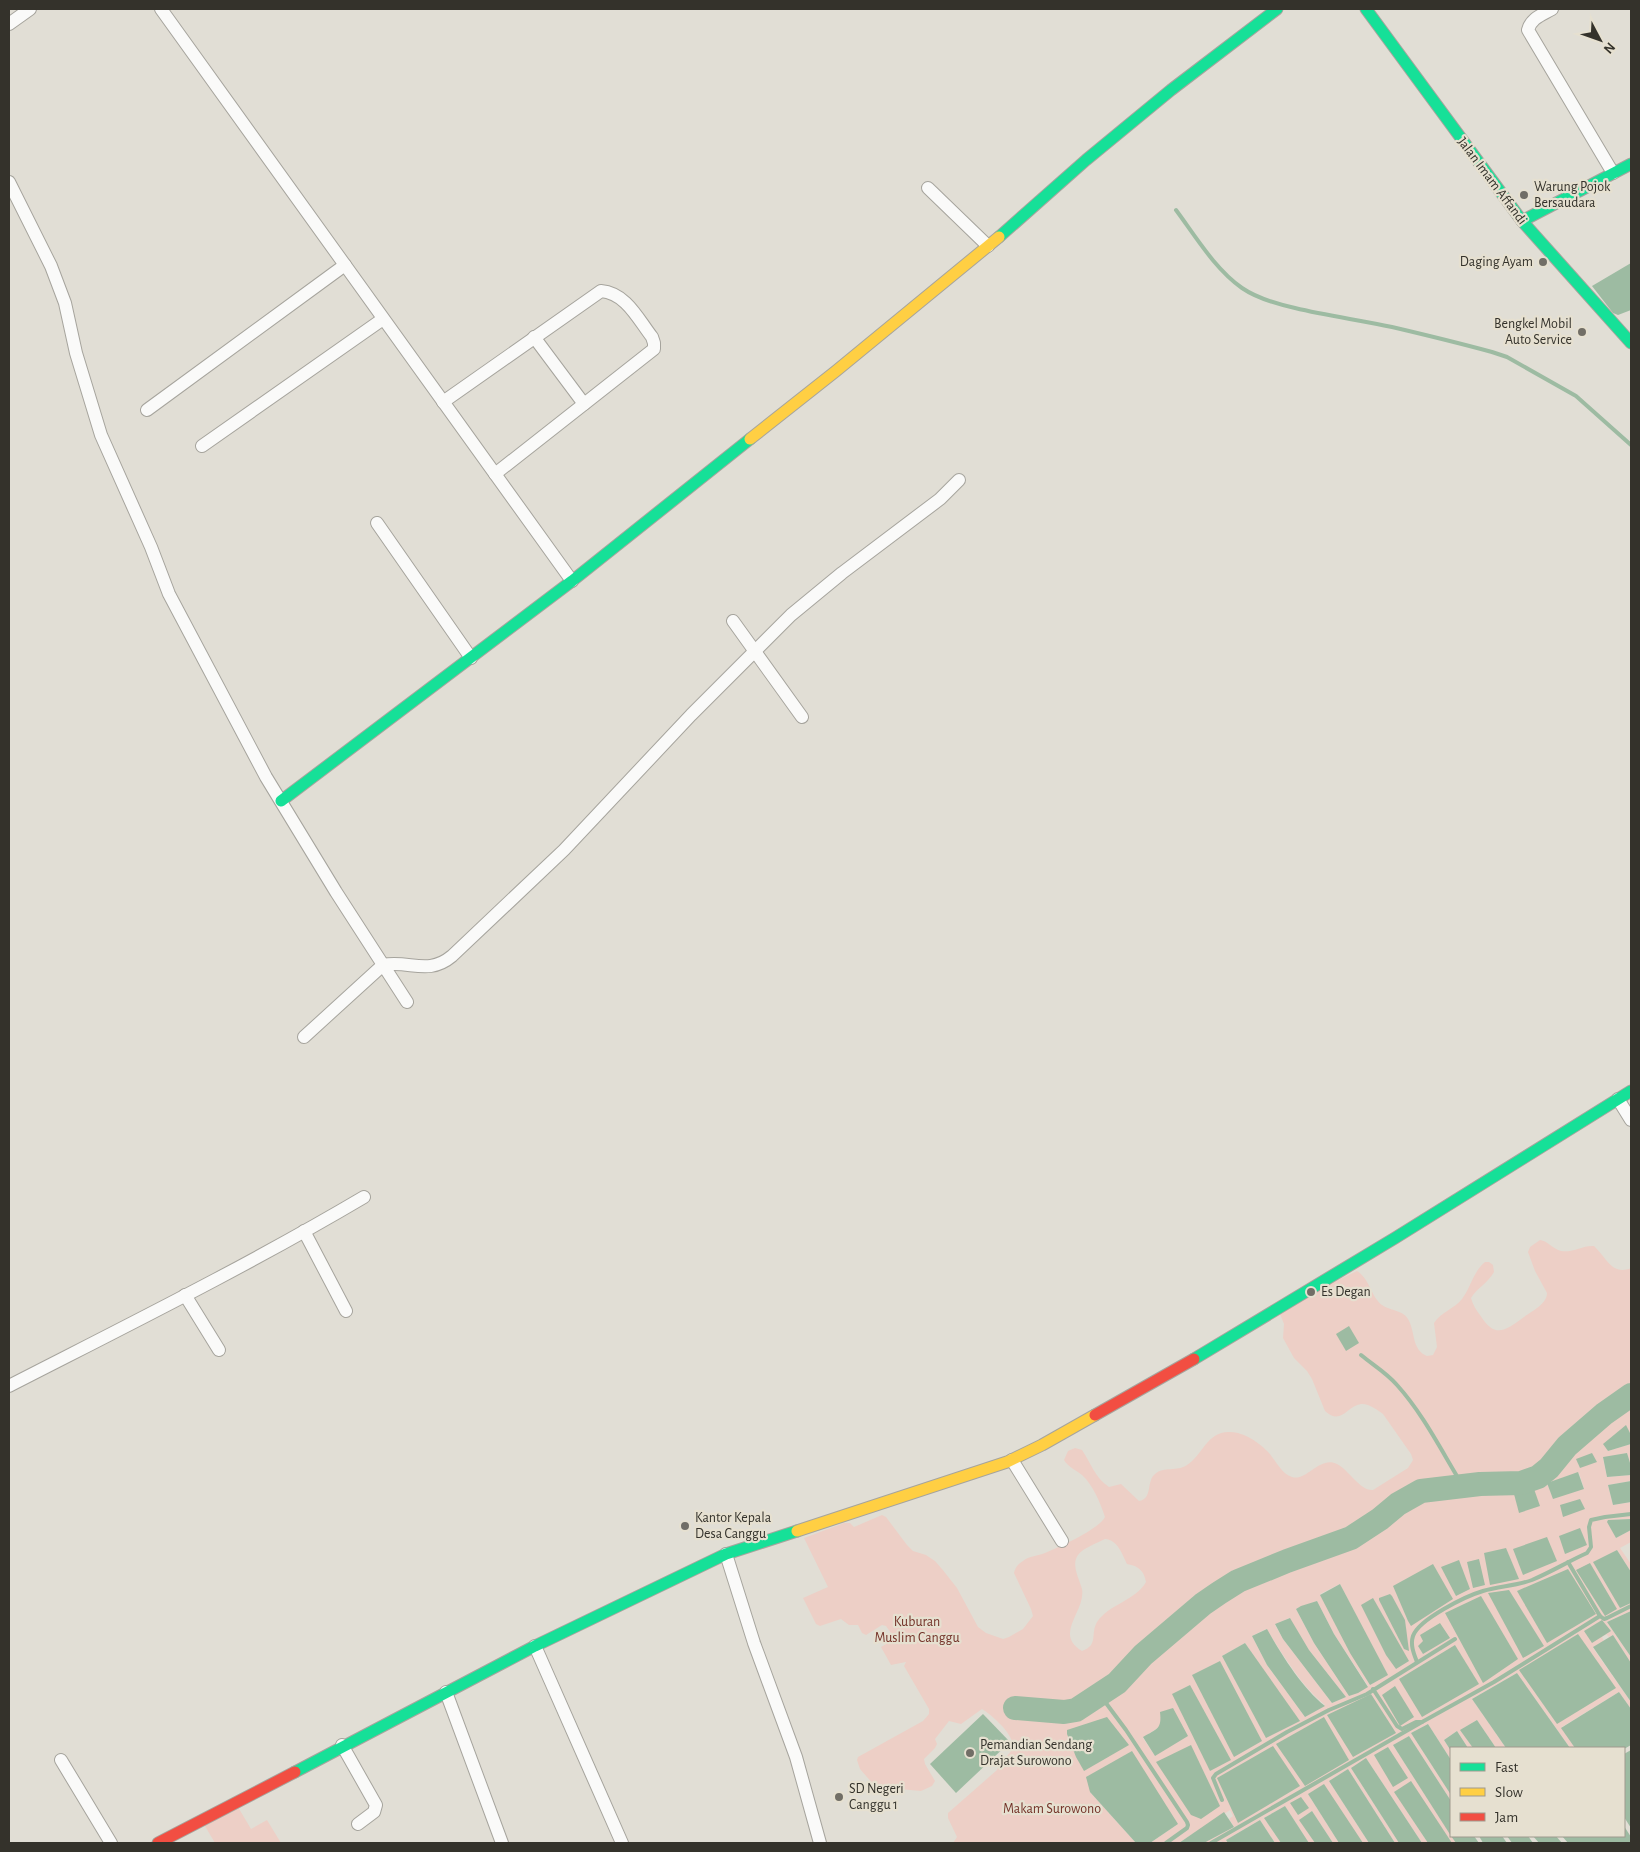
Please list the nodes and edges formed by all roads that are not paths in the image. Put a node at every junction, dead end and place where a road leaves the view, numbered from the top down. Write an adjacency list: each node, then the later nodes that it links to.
1 (30, 9): 6 (street)
2 (162, 9): 13 (street)
3 (1277, 9): 12 (street)
4 (1366, 9): 11 (street, Jalan Imam Affandi)
5 (1552, 9): 8 (street)
6 (9, 24)
7 (1631, 164): 8 (street)
8 (1613, 173): 11 (street)
9 (9, 182): 29 (street)
10 (928, 188): 12 (street)
11 (1522, 221): 16 (street, Jalan Imam Affandi)
12 (988, 246): 24 (street)
13 (345, 265): 14 (street); 19 (street)
14 (383, 319): 17 (street); 20 (street)
15 (534, 337): 17 (street); 18 (street); 18 (street)
16 (1631, 343)
17 (443, 402): 21 (street)
18 (584, 404): 21 (street)
19 (148, 410)
20 (202, 446)
21 (495, 474): 24 (street)
22 (959, 480): 26 (street)
23 (377, 523): 27 (street)
24 (572, 581): 27 (street)
25 (733, 621): 26 (street)
26 (754, 650): 28 (street); 30 (street)
27 (471, 658): 29 (street)
28 (802, 717)
29 (281, 800): 30 (street)
30 (383, 964): 31 (street); 32 (street)
31 (408, 1002)
32 (304, 1037)
33 (1631, 1090): 34 (street)
34 (1618, 1099): 35 (street); 42 (street)
35 (1631, 1120)
36 (364, 1197): 37 (street)
37 (304, 1231): 38 (street); 39 (street)
38 (185, 1295): 40 (street); 41 (street)
39 (346, 1311)
40 (219, 1350)
41 (9, 1386)
42 (1012, 1460): 43 (street); 44 (street)
43 (1062, 1540)
44 (726, 1554): 45 (street); 54 (street)
45 (535, 1646): 46 (street); 50 (street)
46 (446, 1692): 47 (street); 53 (street)
47 (342, 1745): 49 (street); 52 (street)
48 (61, 1760): 51 (street)
49 (358, 1824)
50 (619, 1842)
51 (112, 1843)
52 (158, 1843)
53 (502, 1843)
54 (820, 1843)

